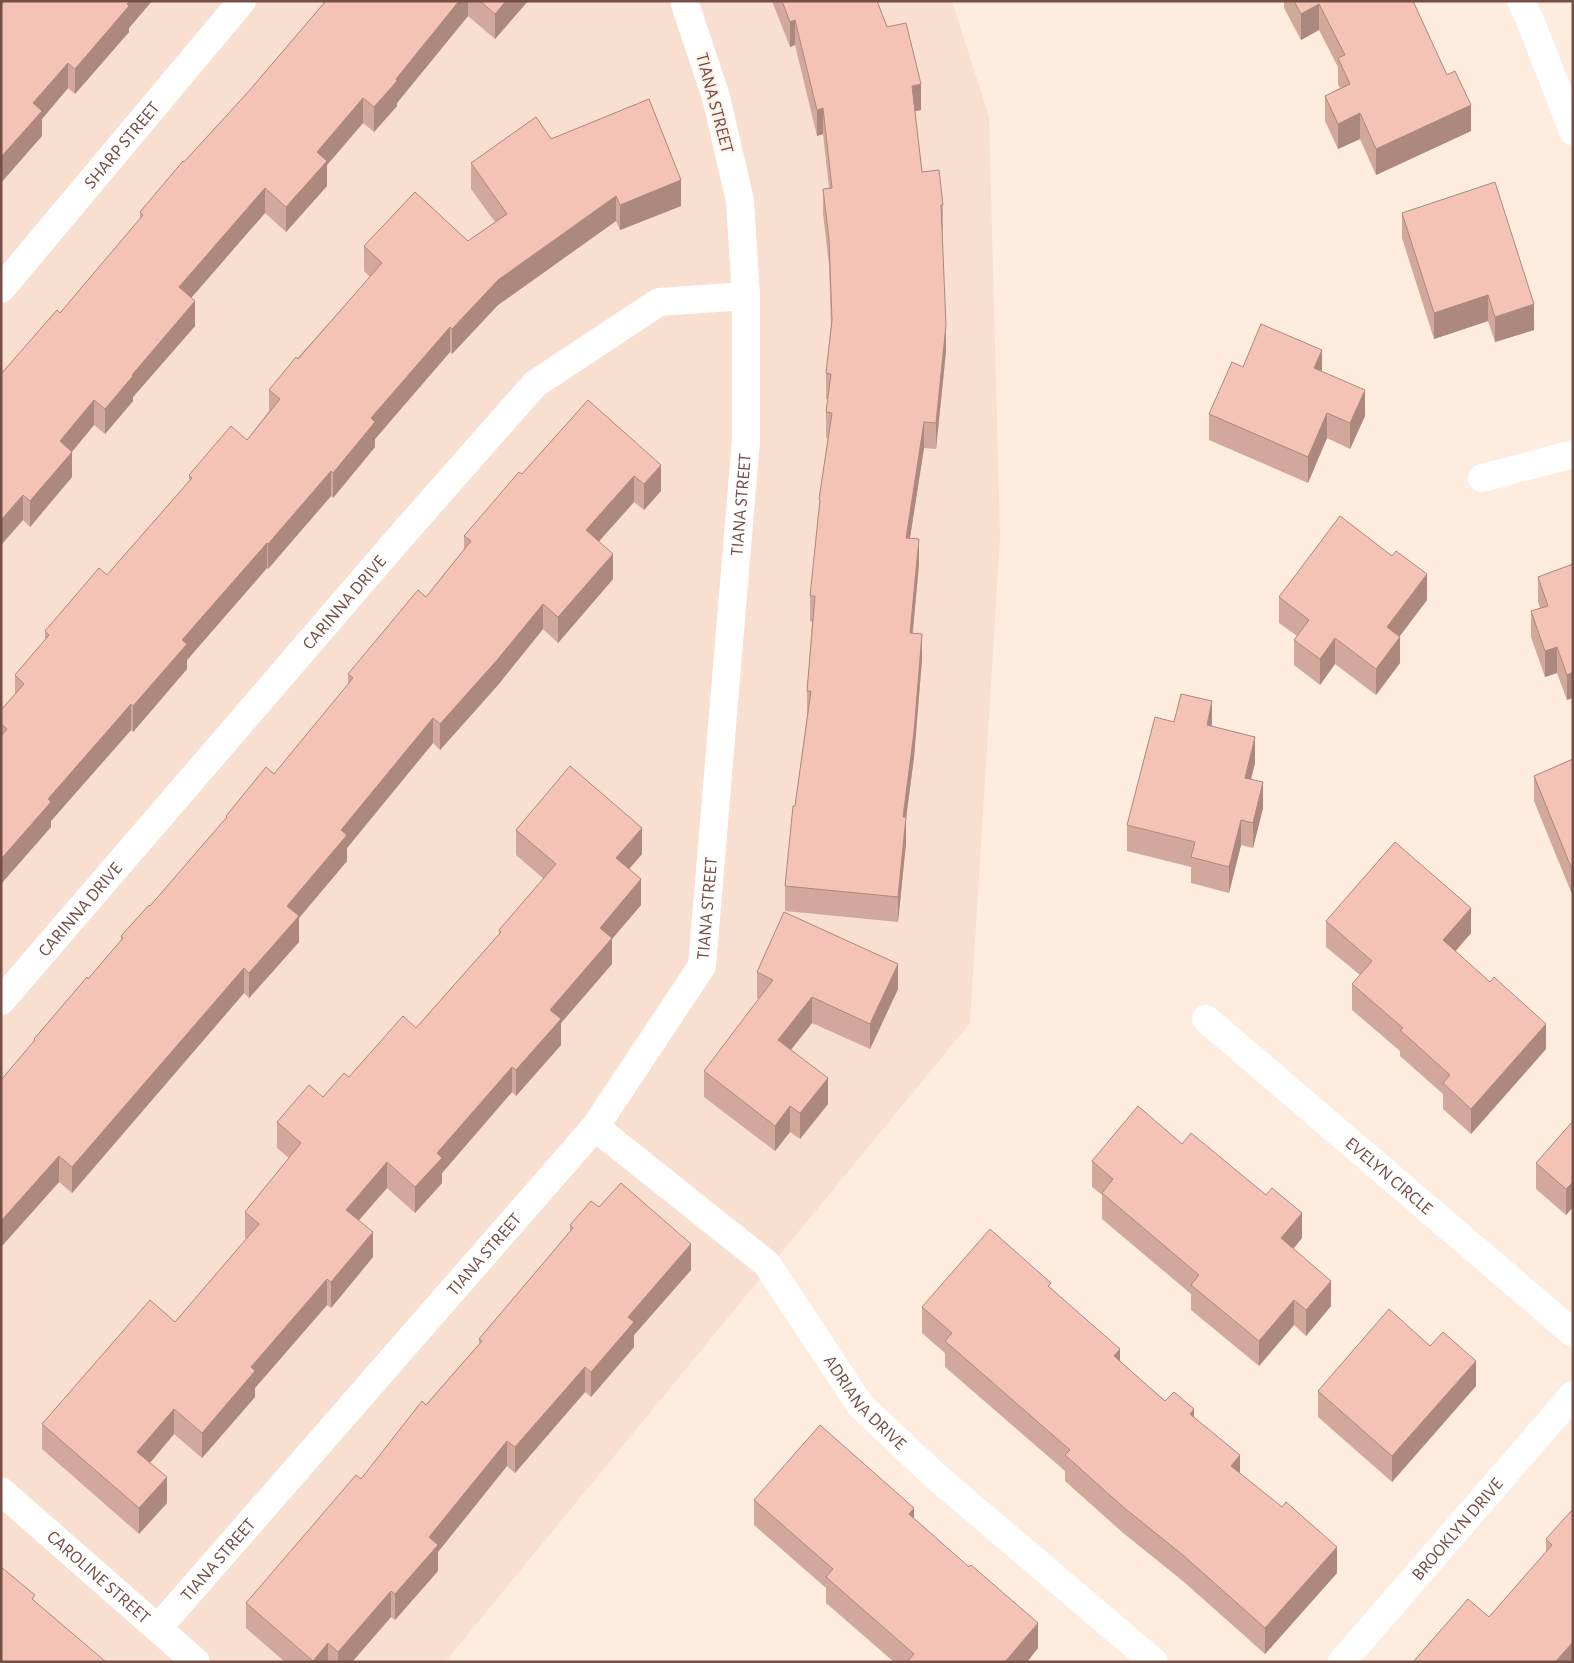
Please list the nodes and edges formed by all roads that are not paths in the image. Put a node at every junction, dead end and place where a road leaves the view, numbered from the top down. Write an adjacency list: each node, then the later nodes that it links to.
1 (242, 1): 5 (street, SHARP STREET)
2 (684, 1): 6 (street, TIANA STREET)
3 (1521, 1): 4 (street)
4 (1573, 131)
5 (1, 289)
6 (746, 296): 9 (street, CARINNA DRIVE); 11 (street, TIANA STREET)
7 (1573, 454): 8 (street)
8 (1482, 478)
9 (1, 1000)
10 (1206, 1019): 12 (street, EVELYN CIRCLE)
11 (595, 1127): 15 (street, TIANA STREET); 17 (street, ADRIANA DRIVE)
12 (1573, 1334)
13 (1573, 1395): 18 (street, BROOKLYN DRIVE)
14 (1, 1491): 15 (street, CAROLINE STREET)
15 (158, 1628): 16 (street, CAROLINE STREET)
16 (196, 1662)
17 (1154, 1662)
18 (1342, 1662)

